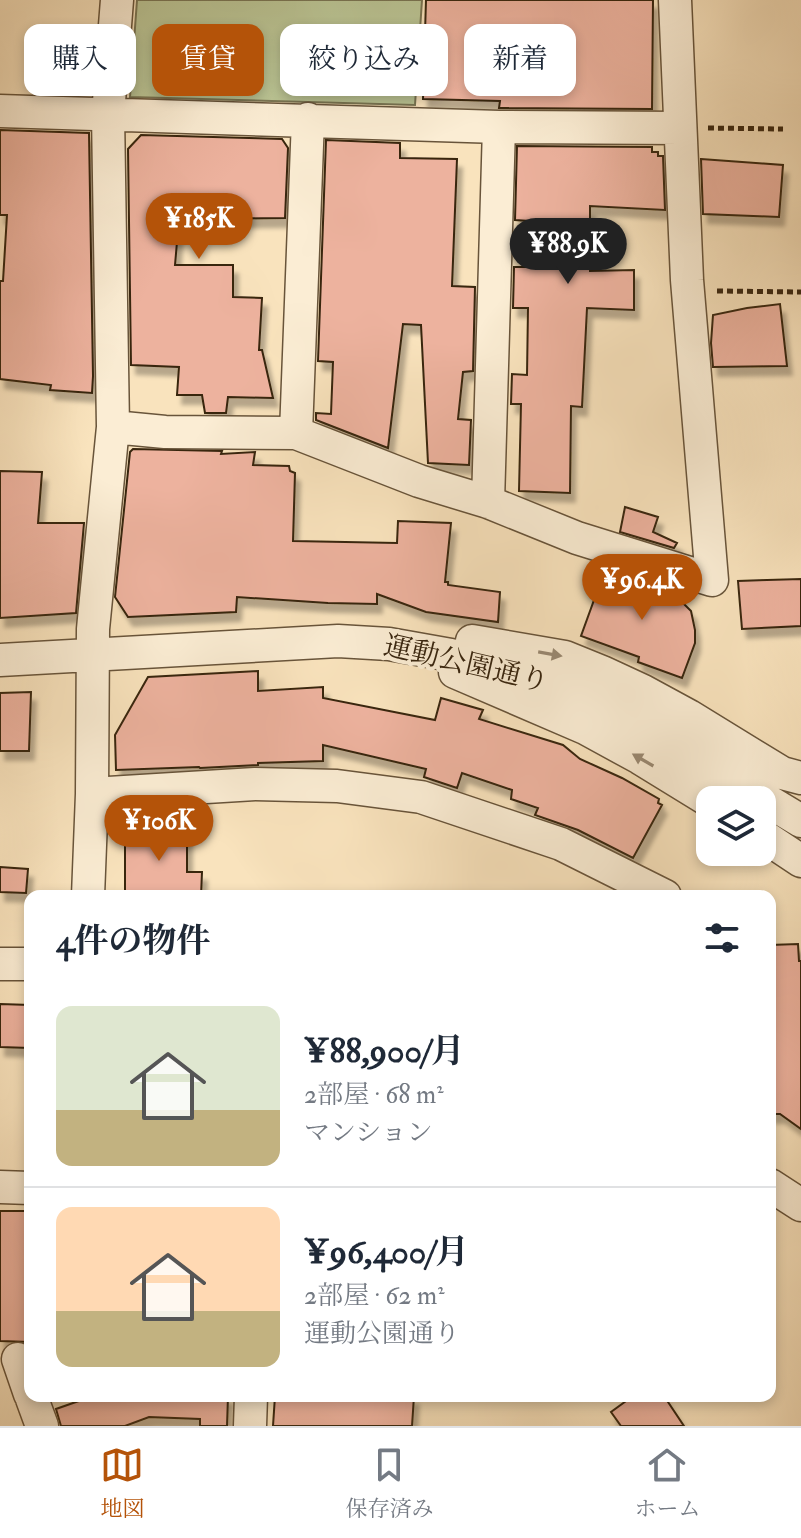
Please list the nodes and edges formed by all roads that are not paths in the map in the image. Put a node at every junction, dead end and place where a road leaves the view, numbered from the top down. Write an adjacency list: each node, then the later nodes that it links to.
1 (117, 0): 4 (street)
2 (675, 0): 7 (street)
3 (0, 111): 4 (street)
4 (108, 114): 5 (street); 8 (street)
5 (308, 119): 6 (street); 9 (street)
6 (499, 127): 7 (street); 10 (street)
7 (680, 128): 10 (street)
8 (113, 427): 9 (street); 12 (street)
9 (296, 433): 10 (street)
10 (488, 502)
11 (389, 644): 12 (street, 運動公園通り); 14 (street, one-way to 14); 15 (street, one-way to 11); 17 (street, 運動公園通り)
12 (93, 654): 13 (street, 運動公園通り); 16 (street)
13 (0, 660)
14 (801, 778)
15 (696, 792)
16 (92, 794): 20 (street); 21 (street)
17 (801, 821)
18 (776, 844): 19 (street)
19 (801, 861)
20 (88, 890)
21 (653, 890)
22 (0, 964): 23 (street)
23 (24, 964)
24 (0, 1187): 25 (street)
25 (24, 1188)
26 (776, 1189): 27 (street)
27 (801, 1205)
28 (16, 1359): 29 (street)
29 (24, 1380)
30 (33, 1402): 32 (street)
31 (251, 1402): 33 (street)
32 (42, 1426)
33 (250, 1426)

